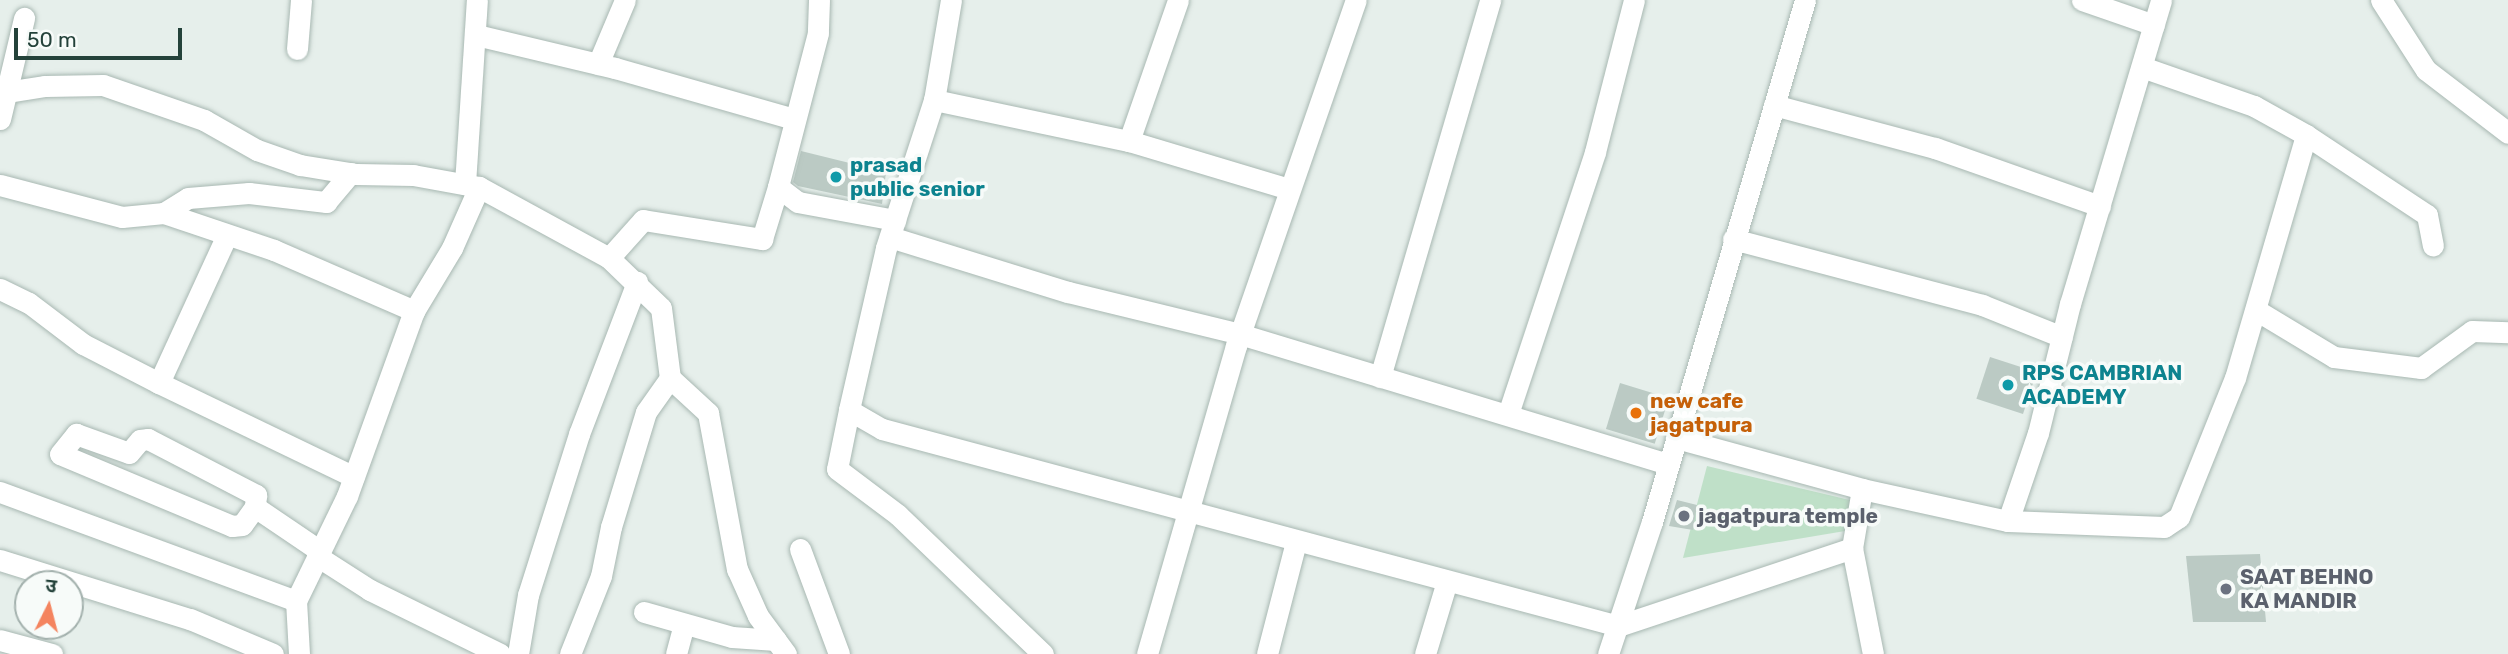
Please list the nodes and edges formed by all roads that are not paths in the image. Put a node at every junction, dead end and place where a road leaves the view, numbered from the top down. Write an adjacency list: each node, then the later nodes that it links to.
1 (300, 0): 17 (street)
2 (477, 0): 16 (street)
3 (625, 0): 18 (street)
4 (819, 0): 24 (street)
5 (951, 0): 21 (street)
6 (1178, 0): 27 (street)
7 (1356, 0): 32 (street)
8 (1490, 0): 48 (street)
9 (1633, 0): 51 (street)
10 (1805, 0): 22 (street)
11 (2082, 0): 15 (street)
12 (2161, 0): 15 (street)
13 (2381, 0): 25 (street)
14 (24, 18): 20 (street)
15 (2154, 25): 19 (street)
16 (476, 34): 18 (street); 30 (street)
17 (297, 49)
18 (598, 64): 24 (street)
19 (2142, 67): 26 (street); 33 (street)
20 (1, 94): 23 (street); 28 (street)
21 (934, 100): 27 (street); 35 (street)
22 (1774, 106): 33 (street); 37 (street)
23 (0, 119)
24 (794, 119): 31 (street)
25 (2508, 133)
26 (2306, 135): 38 (street); 42 (street)
27 (1129, 141): 32 (street)
28 (350, 173): 30 (street); 34 (street)
29 (0, 185): 34 (street)
30 (472, 186): 39 (street); 43 (street)
31 (778, 187): 35 (street); 39 (street)
32 (1289, 189): 45 (street)
33 (2100, 206): 46 (street)
34 (164, 212): 36 (street)
35 (893, 229): 45 (street); 50 (street)
36 (227, 235): 43 (street); 49 (street)
37 (1733, 239): 46 (street); 52 (street)
38 (2433, 245)
39 (609, 258): 40 (street)
40 (637, 282): 47 (street); 76 (street)
41 (0, 289): 49 (street)
42 (2256, 310): 44 (street); 59 (street)
43 (414, 311): 54 (street)
44 (2508, 332)
45 (1240, 334): 48 (street); 58 (street)
46 (2062, 337): 59 (street)
47 (670, 377): 71 (street); 77 (street)
48 (1380, 377): 51 (street)
49 (159, 383): 54 (street)
50 (849, 410): 58 (street); 80 (street)
51 (1508, 414): 53 (street)
52 (1676, 438): 53 (street); 55 (street)
53 (1668, 464): 69 (street)
54 (354, 477): 63 (street)
55 (1862, 489): 59 (street); 61 (street)
56 (0, 492): 66 (street)
57 (255, 507): 57 (street); 63 (street)
58 (1188, 514): 60 (street); 81 (street)
59 (2008, 521)
60 (1296, 542): 65 (street); 82 (street)
61 (1852, 548): 69 (street); 85 (street)
62 (800, 549): 79 (street)
63 (318, 554): 66 (street); 75 (street)
64 (0, 560): 74 (street)
65 (1447, 581): 69 (street); 83 (street)
66 (296, 601): 72 (street)
67 (644, 612): 68 (street)
68 (684, 625): 71 (street); 78 (street)
69 (1618, 626): 84 (street)
70 (0, 640): 73 (street)
71 (781, 647)
72 (302, 653)
73 (52, 654)
74 (272, 654)
75 (500, 654)
76 (518, 654)
77 (570, 654)
78 (676, 654)
79 (839, 654)
80 (1043, 654)
81 (1147, 654)
82 (1267, 654)
83 (1425, 654)
84 (1608, 654)
85 (1873, 654)

